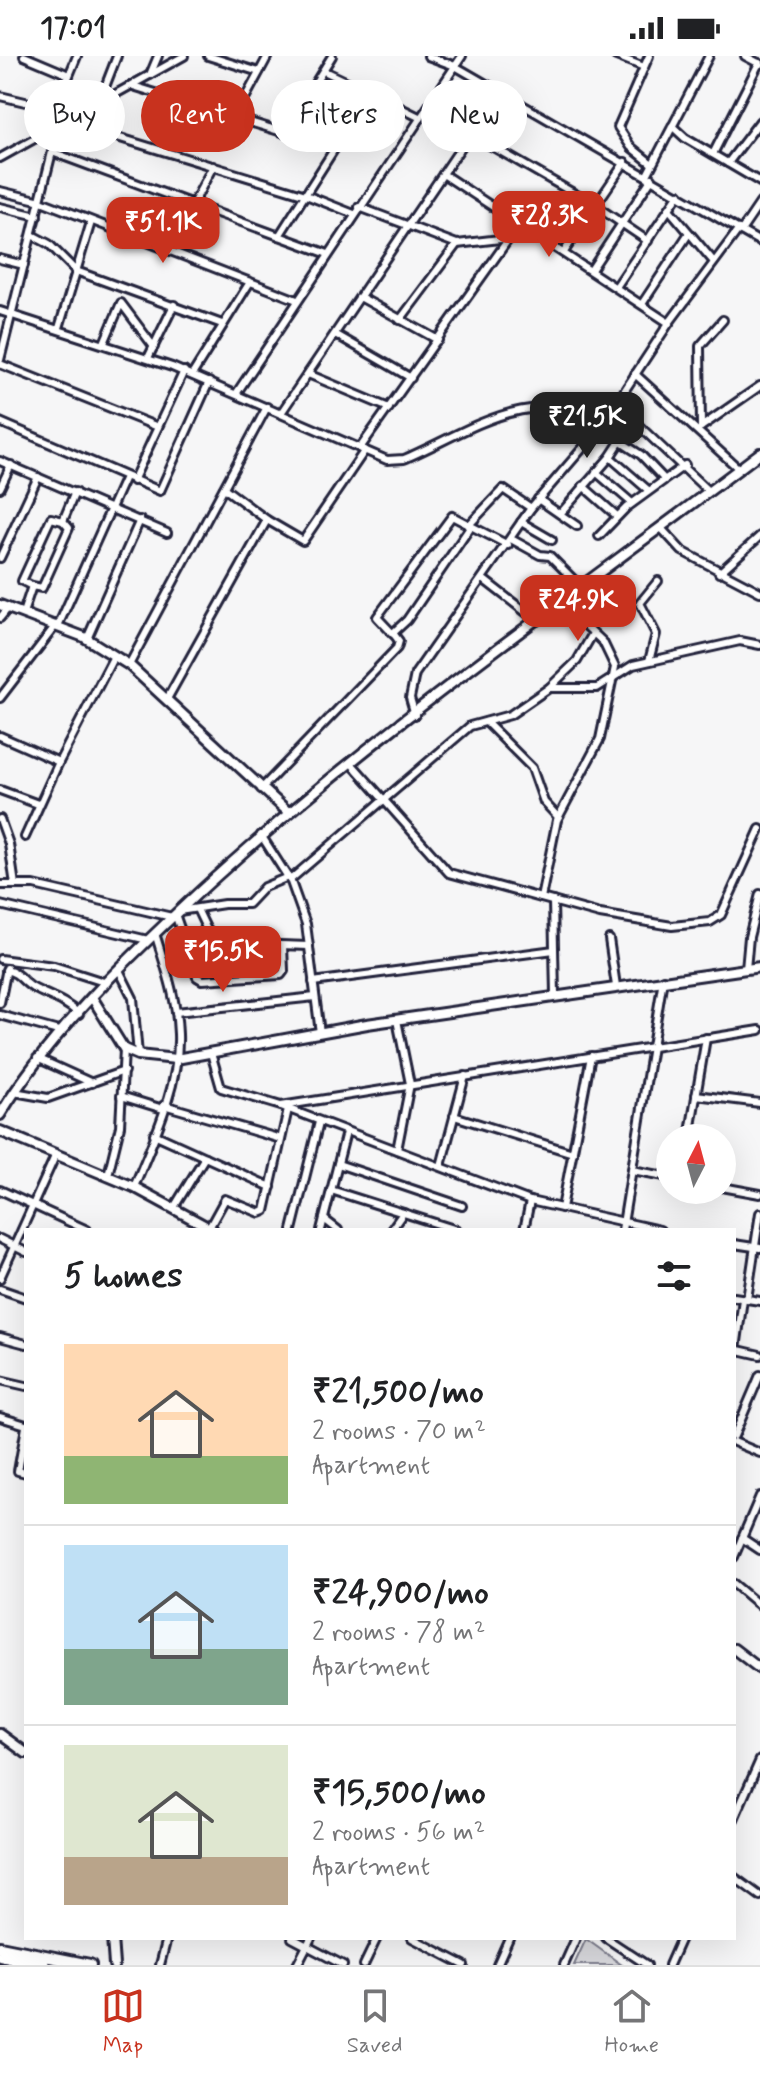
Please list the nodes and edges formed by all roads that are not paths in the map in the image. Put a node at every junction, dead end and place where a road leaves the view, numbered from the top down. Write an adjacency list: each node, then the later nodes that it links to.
1 (24, 56): 20 (street)
2 (77, 56): 20 (street)
3 (117, 56): 23 (street)
4 (158, 56): 21 (street)
5 (184, 56): 21 (street)
6 (208, 56): 19 (street)
7 (268, 56): 19 (street)
8 (332, 56): 18 (street)
9 (428, 56): 16 (street)
10 (462, 56): 16 (street)
11 (616, 56): 17 (street)
12 (649, 56): 17 (street)
13 (709, 56): 36 (street)
14 (745, 56): 15 (street)
15 (760, 64): 43 (street)
16 (455, 66): 27 (street); 45 (street)
17 (644, 67): 47 (street)
18 (324, 71): 25 (street); 26 (street)
19 (259, 72): 24 (street)
20 (69, 75): 22 (street)
21 (150, 76): 28 (street)
22 (68, 80)
23 (108, 80)
24 (255, 80)
25 (318, 80)
26 (343, 80)
27 (446, 80)
28 (133, 86): 29 (street); 30 (street)
29 (141, 88)
30 (125, 91)
31 (0, 96): 32 (street)
32 (24, 102)
33 (405, 110): 34 (street)
34 (421, 118): 60 (street)
35 (760, 121): 46 (street)
36 (672, 126): 43 (street); 47 (street)
37 (125, 139): 48 (street)
38 (24, 146): 44 (street)
39 (52, 152): 55 (street); 57 (street)
40 (332, 152): 54 (street)
41 (458, 152): 49 (street)
42 (502, 152): 58 (street)
43 (713, 154): 46 (street)
44 (0, 158)
45 (625, 162): 50 (street); 58 (street)
46 (728, 163): 51 (street)
47 (652, 164): 50 (street)
48 (213, 166): 54 (street); 57 (street)
49 (443, 174): 65 (street); 67 (street)
50 (649, 177): 53 (street); 66 (street)
51 (760, 182)
52 (0, 191): 55 (street)
53 (679, 194): 61 (street); 68 (street)
54 (306, 195): 62 (street); 71 (street)
55 (41, 201): 63 (street); 64 (street)
56 (760, 203): 68 (street)
57 (193, 204): 71 (street)
58 (596, 206): 66 (street); 76 (street)
59 (0, 207): 63 (street)
60 (359, 207): 62 (street); 67 (street)
61 (669, 209): 69 (street); 73 (street)
62 (354, 214): 77 (street)
63 (37, 216): 70 (street)
64 (91, 222): 82 (street); 83 (street)
65 (520, 223): 72 (street); 76 (street)
66 (623, 224): 73 (street); 81 (street)
67 (407, 227): 75 (street); 85 (street)
68 (740, 230): 74 (street); 79 (street)
69 (689, 233): 79 (street); 87 (street)
70 (32, 235): 80 (street); 82 (street)
71 (279, 236): 77 (street)
72 (509, 238): 75 (street); 97 (street)
73 (648, 241): 84 (street)
74 (760, 242)
75 (457, 244): 91 (street)
76 (564, 252): 81 (street)
77 (328, 254): 86 (street)
78 (0, 259): 80 (street)
79 (714, 262): 93 (street)
80 (24, 265): 90 (street)
81 (591, 270): 84 (street)
82 (76, 271): 88 (street); 95 (street)
83 (250, 282): 86 (street); 94 (street)
84 (616, 287): 87 (street)
85 (360, 297): 91 (street); 96 (street)
86 (297, 300): 109 (street)
87 (642, 304): 93 (street)
88 (174, 305): 94 (street); 99 (street)
89 (0, 311): 90 (street)
90 (11, 313): 95 (street); 101 (street)
91 (400, 320): 97 (street)
92 (723, 320): 118 (street)
93 (669, 323): 104 (street)
94 (222, 324): 105 (street)
95 (59, 328): 98 (street)
96 (335, 334): 103 (street); 106 (street)
97 (438, 340): 106 (street)
98 (104, 343): 99 (street); 100 (street)
99 (154, 347): 100 (street)
100 (148, 358): 102 (street)
101 (0, 362): 116 (street)
102 (184, 371): 105 (street); 116 (street)
103 (308, 374): 112 (street); 113 (street)
104 (635, 374): 110 (street); 118 (street)
105 (192, 375): 107 (street)
106 (411, 378): 112 (street)
107 (209, 382): 109 (street); 131 (street)
108 (760, 386): 118 (street)
109 (236, 394): 111 (street)
110 (616, 404): 114 (street); 117 (street)
111 (267, 407): 113 (street); 134 (street)
112 (389, 408): 120 (street)
113 (281, 413): 120 (street)
114 (634, 420): 119 (street); 125 (street)
115 (0, 422): 129 (street)
116 (158, 427): 131 (street)
117 (600, 428): 120 (street); 138 (street)
118 (699, 429): 126 (street)
119 (621, 442): 122 (street); 130 (street)
120 (362, 449): 145 (street)
121 (760, 453): 126 (street)
122 (610, 457): 127 (street); 135 (street)
123 (0, 461): 124 (street)
124 (11, 465): 128 (street); 133 (street)
125 (685, 465): 130 (street); 137 (street)
126 (739, 469): 137 (street)
127 (596, 472): 132 (street); 139 (street)
128 (38, 477): 136 (street); 156 (street)
129 (125, 477): 131 (street); 140 (street)
130 (664, 479): 135 (street)
131 (133, 481)
132 (583, 486): 142 (street); 143 (street)
133 (0, 488)
134 (224, 488): 145 (street); 175 (street)
135 (648, 490): 139 (street)
136 (75, 492): 140 (street); 146 (street)
137 (709, 492): 150 (street)
138 (538, 499): 141 (street); 142 (street)
139 (632, 503): 143 (street)
140 (110, 506): 144 (street); 168 (street)
141 (531, 508): 147 (street); 148 (street)
142 (560, 514): 149 (street)
143 (617, 516): 152 (street)
144 (140, 520): 151 (street); 171 (street)
145 (267, 520): 179 (street)
146 (63, 521): 160 (street); 160 (street)
147 (521, 522): 154 (street); 155 (street)
148 (470, 526): 155 (street); 169 (street); 169 (street)
149 (577, 526)
150 (661, 528): 157 (street); 161 (street)
151 (167, 533)
152 (599, 536)
153 (760, 536): 157 (street)
154 (552, 540)
155 (510, 542): 158 (street); 161 (street)
156 (0, 558)
157 (719, 573): 162 (street)
158 (483, 579): 167 (street); 180 (street)
159 (658, 581): 174 (street)
160 (32, 586): 165 (street)
161 (582, 588): 163 (street)
162 (760, 592)
163 (562, 603): 167 (street); 170 (street)
164 (4, 606): 165 (street); 166 (street)
165 (23, 613): 168 (street)
166 (0, 618)
167 (537, 621): 180 (street)
168 (57, 626): 171 (street); 178 (street)
169 (393, 634): 185 (street)
170 (592, 635): 176 (street); 177 (street)
171 (87, 639): 173 (street)
172 (760, 645): 174 (street)
173 (114, 656): 175 (street); 183 (street)
174 (649, 661): 176 (street)
175 (129, 665): 179 (street)
176 (615, 675): 177 (street); 190 (street)
177 (549, 688): 181 (street)
178 (0, 698)
179 (167, 699): 185 (street)
180 (415, 715): 184 (street)
181 (486, 722): 187 (street); 190 (street)
182 (0, 736): 183 (street)
183 (59, 762): 188 (street)
184 (351, 763): 187 (street); 189 (street)
185 (261, 789): 189 (street)
186 (0, 790): 188 (street)
187 (385, 802): 195 (street); 199 (street)
188 (38, 804): 194 (street)
189 (287, 811): 193 (street)
190 (558, 817): 199 (street)
191 (0, 819): 197 (street)
192 (760, 831): 200 (street)
193 (261, 835): 195 (street); 203 (street)
194 (25, 837)
195 (289, 878): 202 (street); 207 (street)
196 (0, 885): 197 (street)
197 (15, 885): 203 (street)
198 (760, 894): 211 (street)
199 (541, 898): 200 (street)
200 (553, 901): 208 (street)
201 (0, 905): 204 (street)
202 (197, 909): 203 (street); 206 (street)
203 (175, 914): 204 (street); 206 (street)
204 (151, 936): 213 (street); 222 (street)
205 (609, 939): 217 (street)
206 (283, 946): 207 (street)
207 (309, 946): 215 (street)
208 (554, 950): 215 (street); 218 (street)
209 (4, 960): 212 (street); 216 (street)
210 (760, 967): 211 (street)
211 (746, 969): 214 (street)
212 (6, 970): 221 (street); 223 (street)
213 (119, 970): 216 (street); 233 (street)
214 (663, 979): 217 (street); 230 (street)
215 (313, 982): 219 (street)
216 (107, 983): 220 (street)
217 (616, 986): 218 (street)
218 (555, 995): 225 (street)
219 (315, 997): 222 (street); 228 (street)
220 (93, 999): 223 (street); 231 (street)
221 (0, 1003)
222 (176, 1012): 236 (street)
223 (79, 1014): 227 (street)
224 (0, 1015): 227 (street)
225 (397, 1020): 228 (street); 240 (street)
226 (760, 1030): 229 (street)
227 (62, 1032): 235 (street)
228 (320, 1033): 232 (street)
229 (706, 1038): 230 (street); 242 (street)
230 (653, 1046): 234 (street); 261 (street)
231 (124, 1049): 233 (street); 237 (street)
232 (211, 1053): 236 (street); 246 (street)
233 (138, 1055): 236 (street)
234 (591, 1056): 238 (street); 256 (street)
235 (37, 1058): 239 (street); 241 (street)
236 (176, 1059): 245 (street)
237 (124, 1071): 239 (street); 243 (street)
238 (465, 1076): 240 (street); 248 (street)
239 (92, 1083): 241 (street)
240 (410, 1084): 246 (street); 255 (street)
241 (14, 1092): 247 (street)
242 (696, 1095): 244 (street); 250 (street)
243 (121, 1096): 245 (street); 263 (street)
244 (760, 1103)
245 (164, 1107): 253 (street); 254 (street)
246 (284, 1107): 249 (street); 254 (street)
247 (0, 1115)
248 (454, 1116): 256 (street); 260 (street)
249 (319, 1122): 252 (street); 283 (street)
250 (691, 1124)
251 (0, 1131): 257 (street)
252 (346, 1132): 255 (street); 259 (street)
253 (154, 1134): 258 (street); 264 (street)
254 (281, 1139): 265 (street)
255 (397, 1150): 260 (street)
256 (573, 1153): 273 (street)
257 (56, 1154): 263 (street); 271 (street)
258 (205, 1157): 265 (street); 274 (street)
259 (338, 1164): 267 (street); 272 (street)
260 (441, 1166): 270 (street)
261 (632, 1170): 262 (street); 279 (street)
262 (656, 1174)
263 (108, 1175): 264 (street)
264 (134, 1187): 274 (street)
265 (271, 1187): 282 (street)
266 (0, 1190): 271 (street)
267 (331, 1190): 275 (street); 277 (street)
268 (736, 1190): 269 (street)
269 (760, 1194)
270 (530, 1201): 273 (street); 289 (street)
271 (32, 1204): 280 (street); 292 (street)
272 (462, 1206)
273 (562, 1208): 279 (street)
274 (173, 1209): 281 (street)
275 (403, 1213): 278 (street); 286 (street)
276 (760, 1213): 293 (street)
277 (324, 1219): 284 (street); 285 (street)
278 (427, 1221): 287 (street); 288 (street)
279 (623, 1226)
280 (83, 1228)
281 (209, 1228)
282 (211, 1228)
283 (292, 1228)
284 (322, 1228)
285 (335, 1228)
286 (392, 1228)
287 (422, 1228)
288 (450, 1228)
289 (524, 1228)
290 (0, 1239): 292 (street)
291 (736, 1244): 293 (street)
292 (14, 1246): 294 (street); 295 (street)
293 (757, 1248): 299 (street)
294 (24, 1251)
295 (0, 1278)
296 (0, 1289): 297 (street)
297 (24, 1297)
298 (736, 1297): 299 (street)
299 (745, 1299): 300 (street); 303 (street)
300 (760, 1301)
301 (0, 1337): 302 (street)
302 (24, 1343)
303 (736, 1344)
304 (736, 1349): 305 (street)
305 (760, 1355)
306 (760, 1375): 311 (street)
307 (0, 1380): 308 (street)
308 (24, 1386)
309 (0, 1417): 310 (street)
310 (24, 1425)
311 (736, 1434)
312 (24, 1437): 315 (street)
313 (736, 1440): 314 (street)
314 (760, 1453)
315 (24, 1472)
316 (760, 1496): 317 (street)
317 (757, 1514): 318 (street)
318 (742, 1538): 319 (street); 320 (street)
319 (760, 1550)
320 (736, 1552)
321 (736, 1586): 322 (street)
322 (760, 1606)
323 (736, 1651): 324 (street)
324 (760, 1669)
325 (0, 1734): 326 (street)
326 (24, 1752)
327 (760, 1760): 328 (street)
328 (736, 1814)
329 (736, 1878): 330 (street)
330 (760, 1896)
331 (112, 1940): 346 (street)
332 (166, 1940): 347 (street)
333 (296, 1940): 341 (street)
334 (310, 1940): 341 (street)
335 (376, 1940): 350 (street)
336 (416, 1940): 351 (street)
337 (508, 1940): 352 (street)
338 (575, 1940): 353 (street)
339 (609, 1940): 354 (street)
340 (680, 1940): 355 (street)
341 (307, 1946): 348 (street); 349 (street)
342 (0, 1947): 345 (highway)
343 (0, 1956): 344 (highway)
344 (44, 1965)
345 (90, 1965)
346 (114, 1965)
347 (160, 1965)
348 (297, 1965)
349 (343, 1965)
350 (364, 1965)
351 (464, 1965)
352 (497, 1965)
353 (564, 1965)
354 (647, 1965)
355 (669, 1965)

